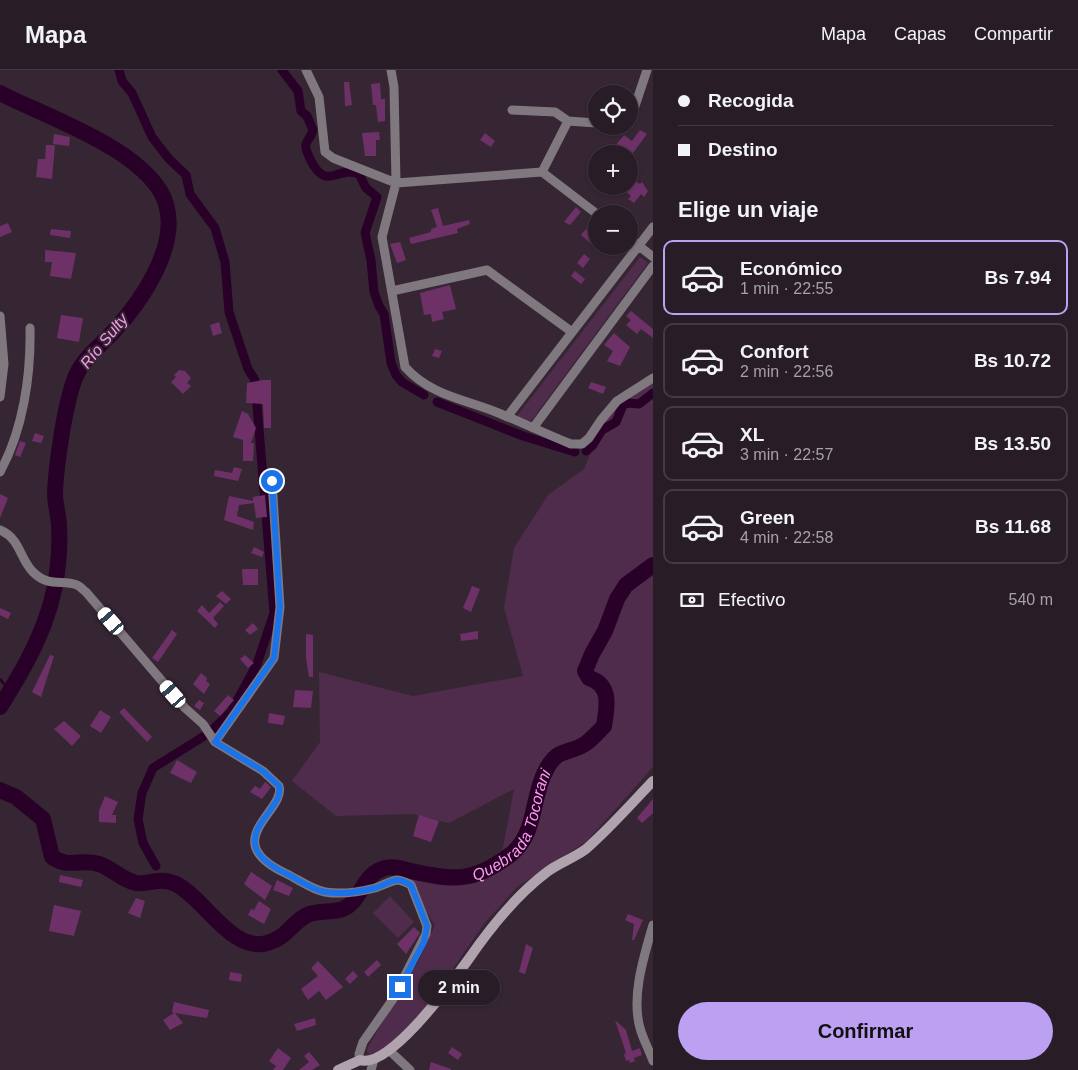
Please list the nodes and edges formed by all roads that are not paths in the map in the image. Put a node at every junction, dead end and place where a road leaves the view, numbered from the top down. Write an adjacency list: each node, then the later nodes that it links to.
1 (306, 70): 9 (street)
2 (391, 70): 9 (street)
3 (646, 70): 4 (street)
4 (638, 95)
5 (512, 110): 6 (street)
6 (568, 121): 7 (street); 8 (street)
7 (588, 122)
8 (542, 172): 9 (street); 10 (street)
9 (396, 183): 16 (street)
10 (588, 208)
11 (653, 227): 12 (street)
12 (639, 246): 13 (street); 19 (street)
13 (653, 257)
14 (653, 266): 15 (street)
15 (650, 276): 23 (street)
16 (392, 292): 19 (street); 22 (street)
17 (0, 316): 21 (street)
18 (30, 328): 24 (street)
19 (572, 332): 22 (street)
20 (653, 378): 23 (street)
21 (0, 397)
22 (507, 417): 23 (street)
23 (533, 428)
24 (0, 472)
25 (272, 481): 27 (street)
26 (0, 530): 27 (street)
27 (215, 742): 31 (street)
28 (653, 781): 30 (street)
29 (653, 925): 32 (street)
30 (392, 1053): 33 (street); 35 (street)
31 (360, 1060): 33 (street); 34 (street)
32 (653, 1061)
33 (372, 1066)
34 (338, 1070)
35 (410, 1070)

